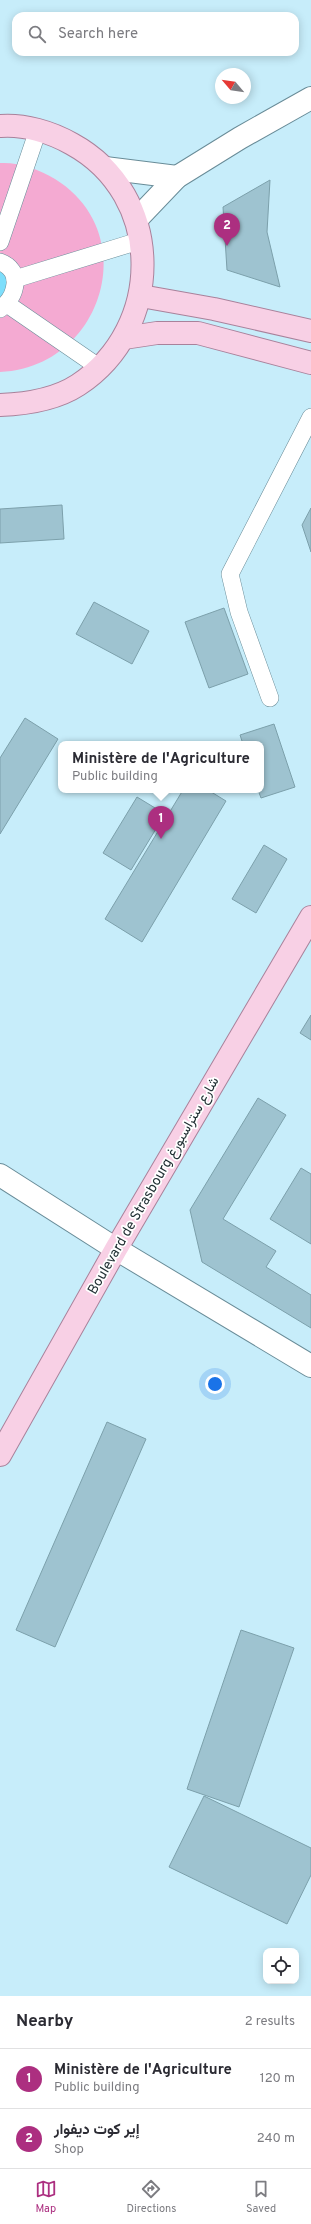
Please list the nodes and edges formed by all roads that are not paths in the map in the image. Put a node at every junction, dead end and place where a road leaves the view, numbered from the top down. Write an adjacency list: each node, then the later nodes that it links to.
1 (311, 98): 5 (street)
2 (0, 126): 3 (main road)
3 (38, 130): 4 (main road); 7 (lane)
4 (105, 168): 5 (street); 6 (main road)
5 (177, 177): 6 (street)
6 (139, 230): 9 (lane); 10 (main road)
7 (0, 242)
8 (0, 262): 9 (lane)
9 (15, 279): 11 (lane)
10 (141, 296): 12 (main road); 13 (main road)
11 (4, 306): 15 (lane)
12 (311, 331)
13 (124, 338): 14 (main road); 15 (main road)
14 (311, 363)
15 (100, 368): 16 (main road)
16 (0, 405)
17 (311, 418): 18 (lane)
18 (270, 698)
19 (311, 918): 21 (main road, Boulevard de Strasbourg شارع ستراسبورغ)
20 (0, 1175): 21 (street)
21 (116, 1249): 22 (street); 23 (main road, Boulevard de Strasbourg شارع ستراسبورغ)
22 (311, 1366)
23 (0, 1456)

